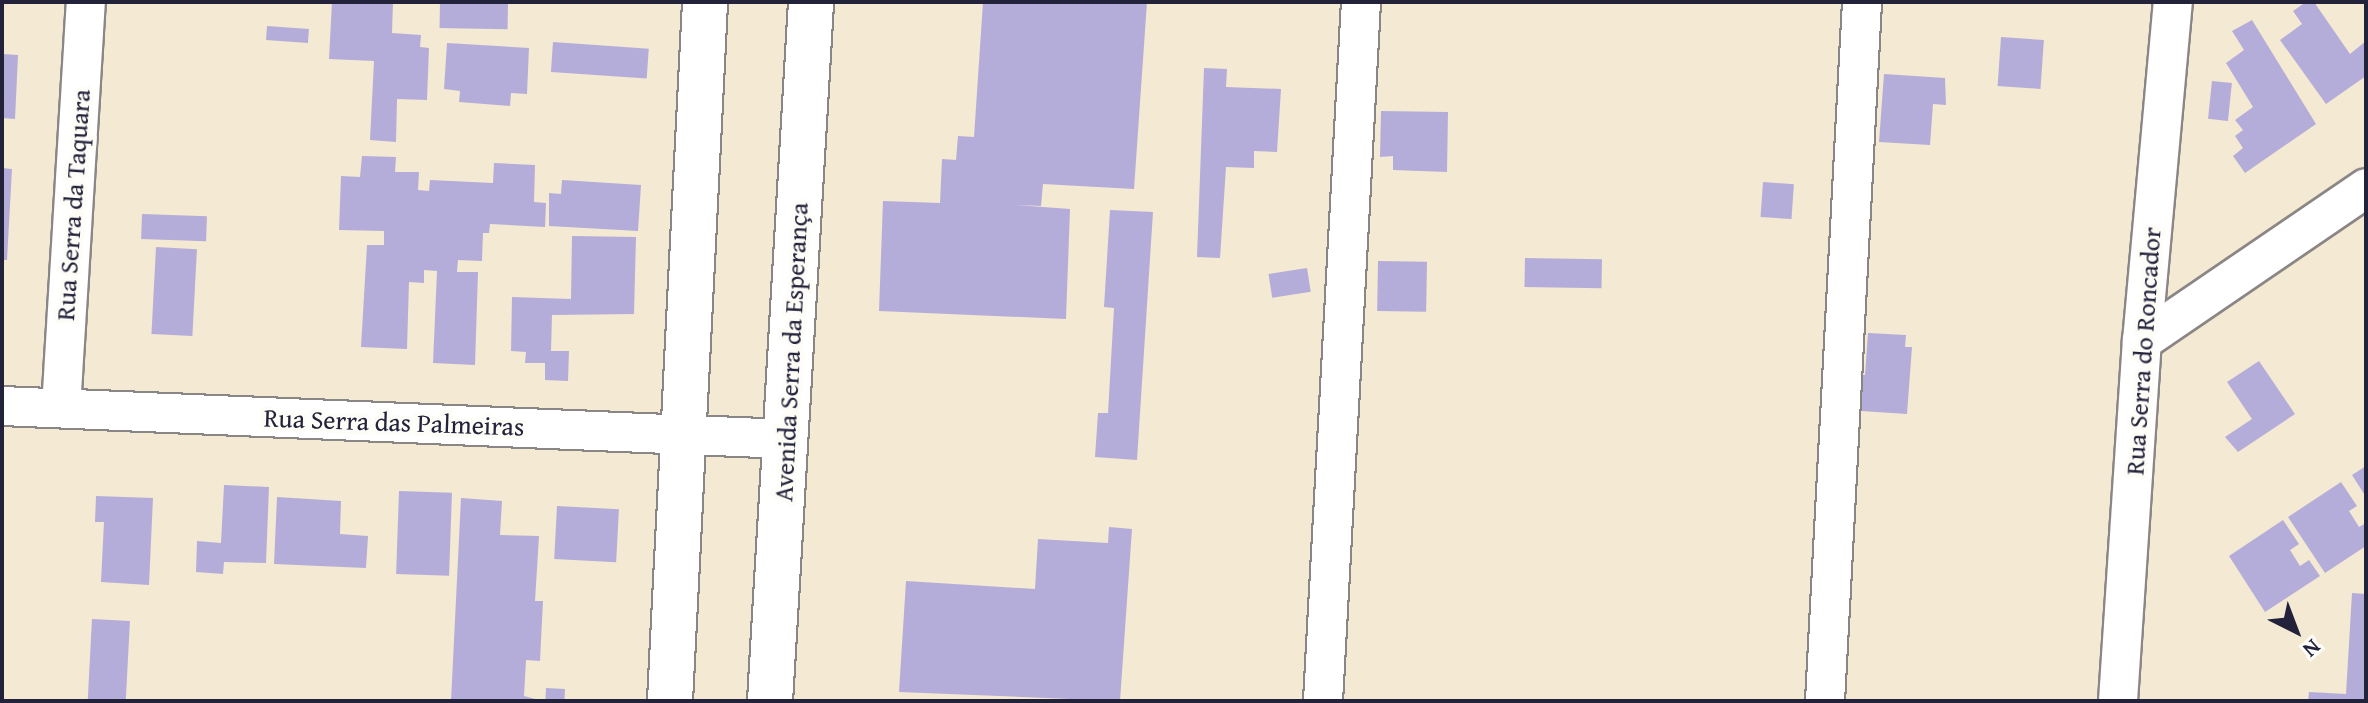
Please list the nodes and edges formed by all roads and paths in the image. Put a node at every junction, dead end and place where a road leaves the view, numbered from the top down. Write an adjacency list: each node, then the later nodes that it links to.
1 (86, 2): 10 (street, Rua Serra da Taquara)
2 (705, 2): 11 (street)
3 (811, 2): 12 (street, Avenida Serra da Esperança)
4 (1361, 2): 15 (street)
5 (1862, 2): 16 (street)
6 (2173, 2): 8 (street, Rua Serra do Roncador)
7 (2366, 188): 8 (street)
8 (2142, 341): 17 (street, Rua Serra do Roncador)
9 (2, 406): 10 (street, Rua Serra das Palmeiras)
10 (61, 408): 11 (street, Rua Serra das Palmeiras)
11 (683, 434): 12 (street, Rua Serra das Palmeiras); 13 (street)
12 (787, 439): 14 (street, Avenida Serra da Esperança)
13 (670, 701)
14 (770, 701)
15 (1323, 701)
16 (1825, 701)
17 (2118, 701)

